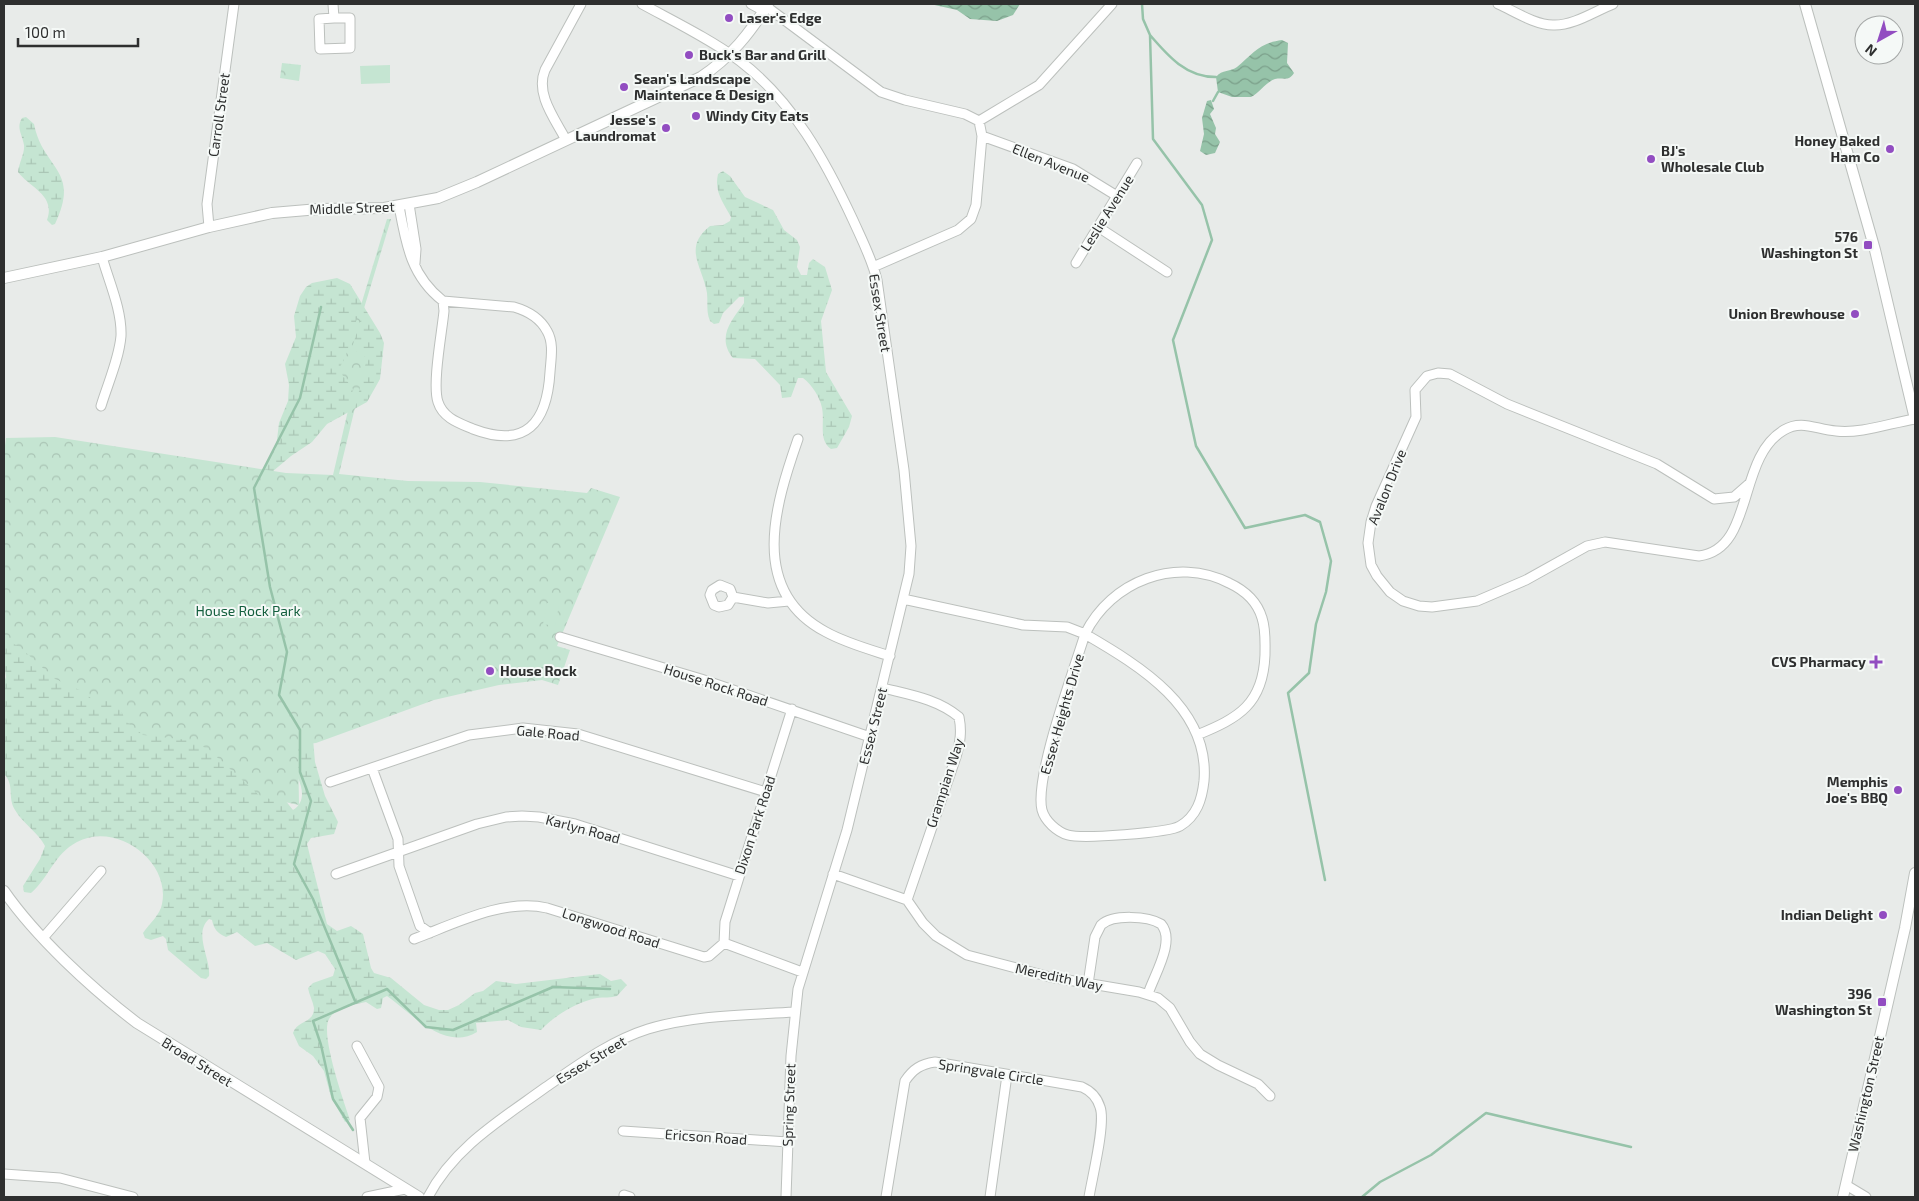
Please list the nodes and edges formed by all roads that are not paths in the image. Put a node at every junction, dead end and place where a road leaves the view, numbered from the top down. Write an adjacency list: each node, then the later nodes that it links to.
1 (234, 4): 19 (street, Carroll Street)
2 (333, 4): 11 (street)
3 (581, 4): 15 (street)
4 (642, 4): 12 (street, Essex Street)
5 (751, 4): 10 (street)
6 (1112, 4): 13 (street)
7 (1498, 4): 8 (street)
8 (1613, 4)
9 (1805, 4): 28 (main road)
10 (766, 7): 12 (main road, Middle Street); 13 (street)
11 (334, 18): 11 (street)
12 (731, 55): 15 (main road, Middle Street); 23 (street, Essex Street)
13 (979, 121): 14 (street)
14 (982, 136): 17 (street, Ellen Avenue); 23 (street)
15 (566, 140): 18 (main road, Middle Street)
16 (1137, 163): 17 (street, Leslie Avenue)
17 (1117, 196): 20 (street, Leslie Avenue)
18 (404, 205): 19 (main road, Middle Street); 26 (street)
19 (209, 227): 21 (main road, Middle Street)
20 (1098, 227): 22 (street, Leslie Avenue); 24 (street)
21 (102, 257): 25 (main road, Middle Street); 27 (street)
22 (1076, 263)
23 (873, 267): 32 (street, Essex Street)
24 (1167, 272)
25 (4, 278)
26 (443, 301): 26 (street)
27 (101, 406)
28 (1915, 419): 30 (street, Avalon Drive)
29 (798, 439): 33 (street)
30 (1750, 482): 30 (street, Avalon Drive)
31 (733, 597): 33 (street)
32 (903, 599): 34 (street, Essex Heights Drive); 36 (street, Essex Street)
33 (789, 601): 36 (street)
34 (1085, 634): 39 (street, Essex Heights Drive); 39 (street); 39 (street, Essex Heights Drive)
35 (560, 637): 38 (street, House Rock Road)
36 (890, 656): 37 (street, Essex Street)
37 (883, 688): 40 (street, Essex Street); 51 (street, Grampian Way)
38 (792, 709): 40 (street, House Rock Road); 43 (street, Dixon Park Road)
39 (1197, 735)
40 (870, 737): 48 (street, Essex Street)
41 (372, 768): 42 (street, Gale Road); 43 (street, Gale Road); 44 (street)
42 (330, 782)
43 (766, 792): 49 (street, Dixon Park Road)
44 (398, 852): 47 (street, Karlyn Road); 49 (street, Karlyn Road); 52 (street)
45 (101, 871): 53 (street)
46 (1915, 873): 67 (main road, Washington Street)
47 (336, 874)
48 (833, 874): 51 (street); 56 (street, Essex Street)
49 (739, 876): 55 (street, Dixon Park Road)
50 (4, 891): 53 (main road, Broad Street)
51 (907, 900): 57 (street, Meredith Way)
52 (430, 934): 54 (street, Longwood Road); 55 (street, Longwood Road)
53 (43, 938): 65 (main road, Broad Street)
54 (414, 939)
55 (724, 942): 56 (street)
56 (802, 972): 59 (street, Essex Street)
57 (1088, 984): 58 (street, Meredith Way); 58 (street)
58 (1148, 994): 62 (street, Meredith Way)
59 (794, 1012): 64 (street, Spring Street); 72 (street, Essex Street)
60 (357, 1046): 65 (street)
61 (1007, 1075): 74 (street, Springvale Circle); 75 (street); 76 (street, Springvale Circle)
62 (1270, 1096)
63 (623, 1131): 64 (street, Ericson Road)
64 (788, 1142): 73 (street, Spring Street)
65 (365, 1163): 68 (main road, Broad Street)
66 (4, 1174): 69 (street)
67 (1846, 1185): 77 (main road, Washington Street); 78 (street)
68 (405, 1189): 70 (street); 71 (main road, Broad Street)
69 (134, 1197)
70 (367, 1197)
71 (419, 1197)
72 (428, 1197)
73 (786, 1197)
74 (886, 1197)
75 (990, 1197)
76 (1089, 1197)
77 (1843, 1197)
78 (1866, 1197)

